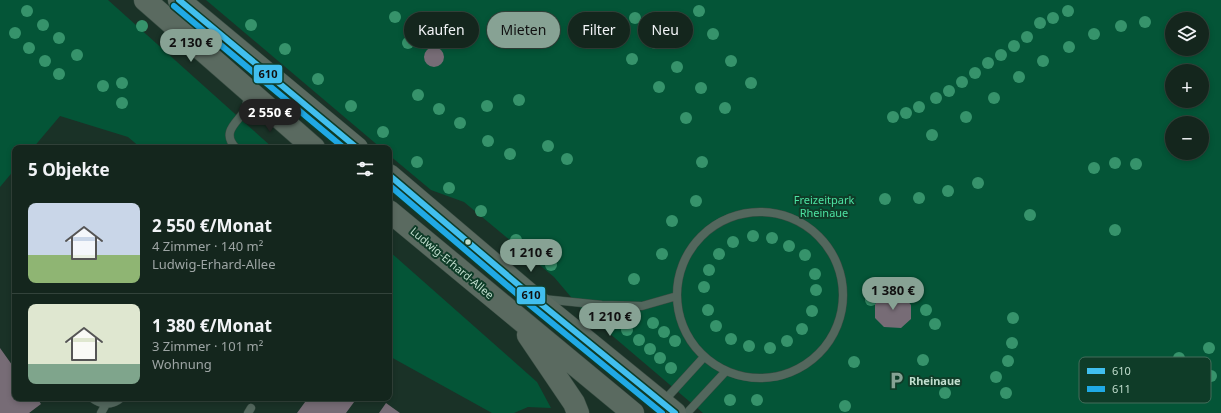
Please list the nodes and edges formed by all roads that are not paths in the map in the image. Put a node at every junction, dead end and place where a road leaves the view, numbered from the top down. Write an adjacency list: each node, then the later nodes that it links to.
1 (145, 0): 3 (main road)
2 (179, 0): 6 (main road)
3 (249, 92): 4 (lane); 5 (main road)
4 (234, 145)
5 (311, 145)
6 (353, 145)
7 (392, 178): 10 (main road)
8 (392, 213): 11 (main road, Ludwig-Erhard-Allee)
9 (677, 296): 10 (lane); 12 (lane); 13 (lane)
10 (535, 299): 17 (main road)
11 (514, 315): 19 (main road, Ludwig-Erhard-Allee); 20 (main road, Ludwig-Erhard-Allee)
12 (704, 357): 13 (lane); 17 (lane)
13 (726, 371): 21 (lane)
14 (96, 401): 16 (lane)
15 (116, 401): 16 (lane)
16 (106, 404): 18 (lane)
17 (664, 409)
18 (101, 413)
19 (578, 413)
20 (633, 413)
21 (687, 413)

